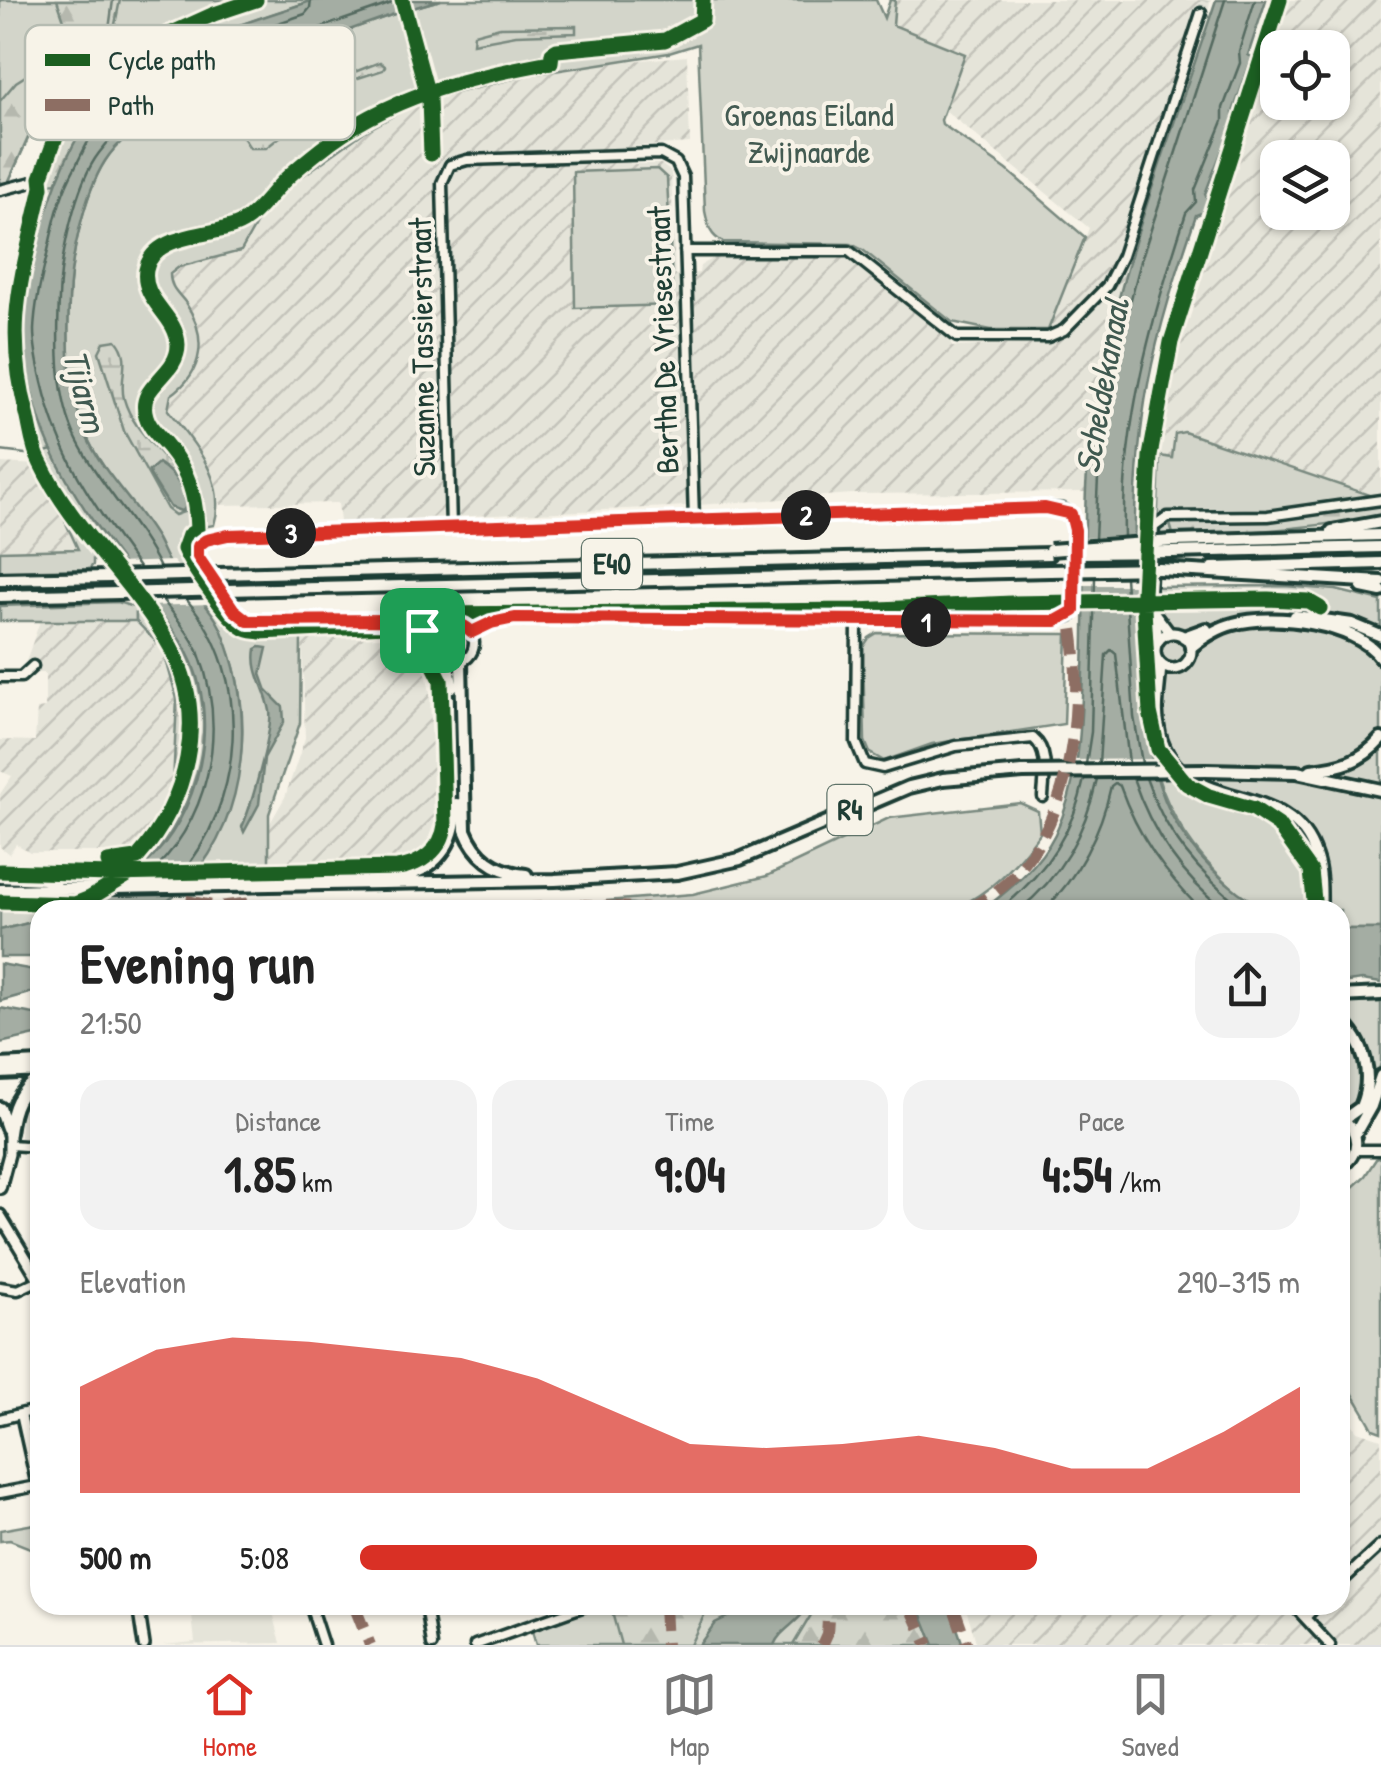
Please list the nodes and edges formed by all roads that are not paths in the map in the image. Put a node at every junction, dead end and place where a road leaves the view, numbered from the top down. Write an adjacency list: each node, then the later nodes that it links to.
1 (1201, 12): 5 (street)
2 (55, 140): 4 (street)
3 (450, 166): 5 (street, Bertha De Vriesestraat); 9 (street, Suzanne Tassierstraat)
4 (0, 190)
5 (685, 251): 7 (street, Bertha De Vriesestraat)
6 (1381, 500): 15 (street)
7 (694, 519): 9 (street); 23 (street)
8 (1381, 522): 11 (highway)
9 (452, 528): 26 (street)
10 (1381, 535): 11 (highway)
11 (1246, 540): 12 (highway)
12 (1173, 546): 13 (highway, E40); 17 (highway, E40, bridge)
13 (1381, 547)
14 (1381, 563): 16 (highway, E40)
15 (1155, 570): 16 (highway, E40, bridge); 21 (highway, E40, bridge); 22 (street)
16 (1173, 570): 18 (highway)
17 (0, 579)
18 (1317, 580): 19 (highway); 20 (highway)
19 (1381, 582)
20 (1381, 590)
21 (0, 596)
22 (1152, 608): 25 (street); 28 (street)
23 (857, 622): 24 (street); 38 (street)
24 (472, 632): 26 (street); 31 (street)
25 (1170, 633): 28 (main road); 29 (main road)
26 (435, 635): 31 (street)
27 (1381, 636): 29 (highway)
28 (1159, 640): 33 (main road)
29 (1188, 642): 30 (highway); 33 (main road)
30 (1381, 658)
31 (455, 663): 40 (highway); 41 (highway)
32 (33, 666): 34 (street)
33 (1166, 666): 44 (main road)
34 (0, 677)
35 (1381, 740): 36 (highway, R4)
36 (1297, 772): 37 (highway, R4); 40 (highway, R4, bridge)
37 (1381, 790)
38 (1043, 797)
39 (0, 873): 42 (street)
40 (555, 880): 41 (highway, R4)
41 (382, 883): 42 (highway, R4)
42 (60, 888): 43 (highway, R4)
43 (0, 890)
44 (1321, 900)
45 (1381, 994): 46 (highway)
46 (1350, 996)
47 (1350, 1034): 54 (highway)
48 (30, 1064): 49 (highway)
49 (0, 1065)
50 (0, 1073): 51 (highway)
51 (30, 1074)
52 (1381, 1076): 54 (highway)
53 (30, 1083): 58 (highway)
54 (1368, 1102): 56 (highway)
55 (0, 1108): 58 (highway)
56 (1350, 1118): 57 (highway); 57 (main road)
57 (1355, 1134): 60 (main road)
58 (10, 1139): 59 (street); 63 (main road); 64 (main road)
59 (30, 1144)
60 (1356, 1150): 61 (street); 62 (main road)
61 (1381, 1150)
62 (1350, 1157)
63 (0, 1158)
64 (0, 1188)
65 (0, 1215): 67 (main road)
66 (0, 1235): 67 (main road)
67 (13, 1237): 68 (main road)
68 (30, 1264)
69 (30, 1285): 70 (street)
70 (0, 1287)
71 (0, 1405): 74 (street)
72 (30, 1412): 73 (street)
73 (21, 1414): 74 (street); 75 (street)
74 (2, 1418)
75 (30, 1452)
76 (30, 1488): 77 (street)
77 (0, 1494)
78 (1381, 1545): 79 (street)
79 (1350, 1574)
80 (140, 1615): 88 (main road)
81 (313, 1615): 89 (street)
82 (428, 1615): 90 (street)
83 (560, 1615): 86 (street)
84 (1302, 1615): 87 (street)
85 (1308, 1615): 87 (street)
86 (555, 1617): 91 (street)
87 (1305, 1618): 92 (street)
88 (144, 1645)
89 (323, 1645)
90 (432, 1645)
91 (475, 1645)
92 (1330, 1645)

